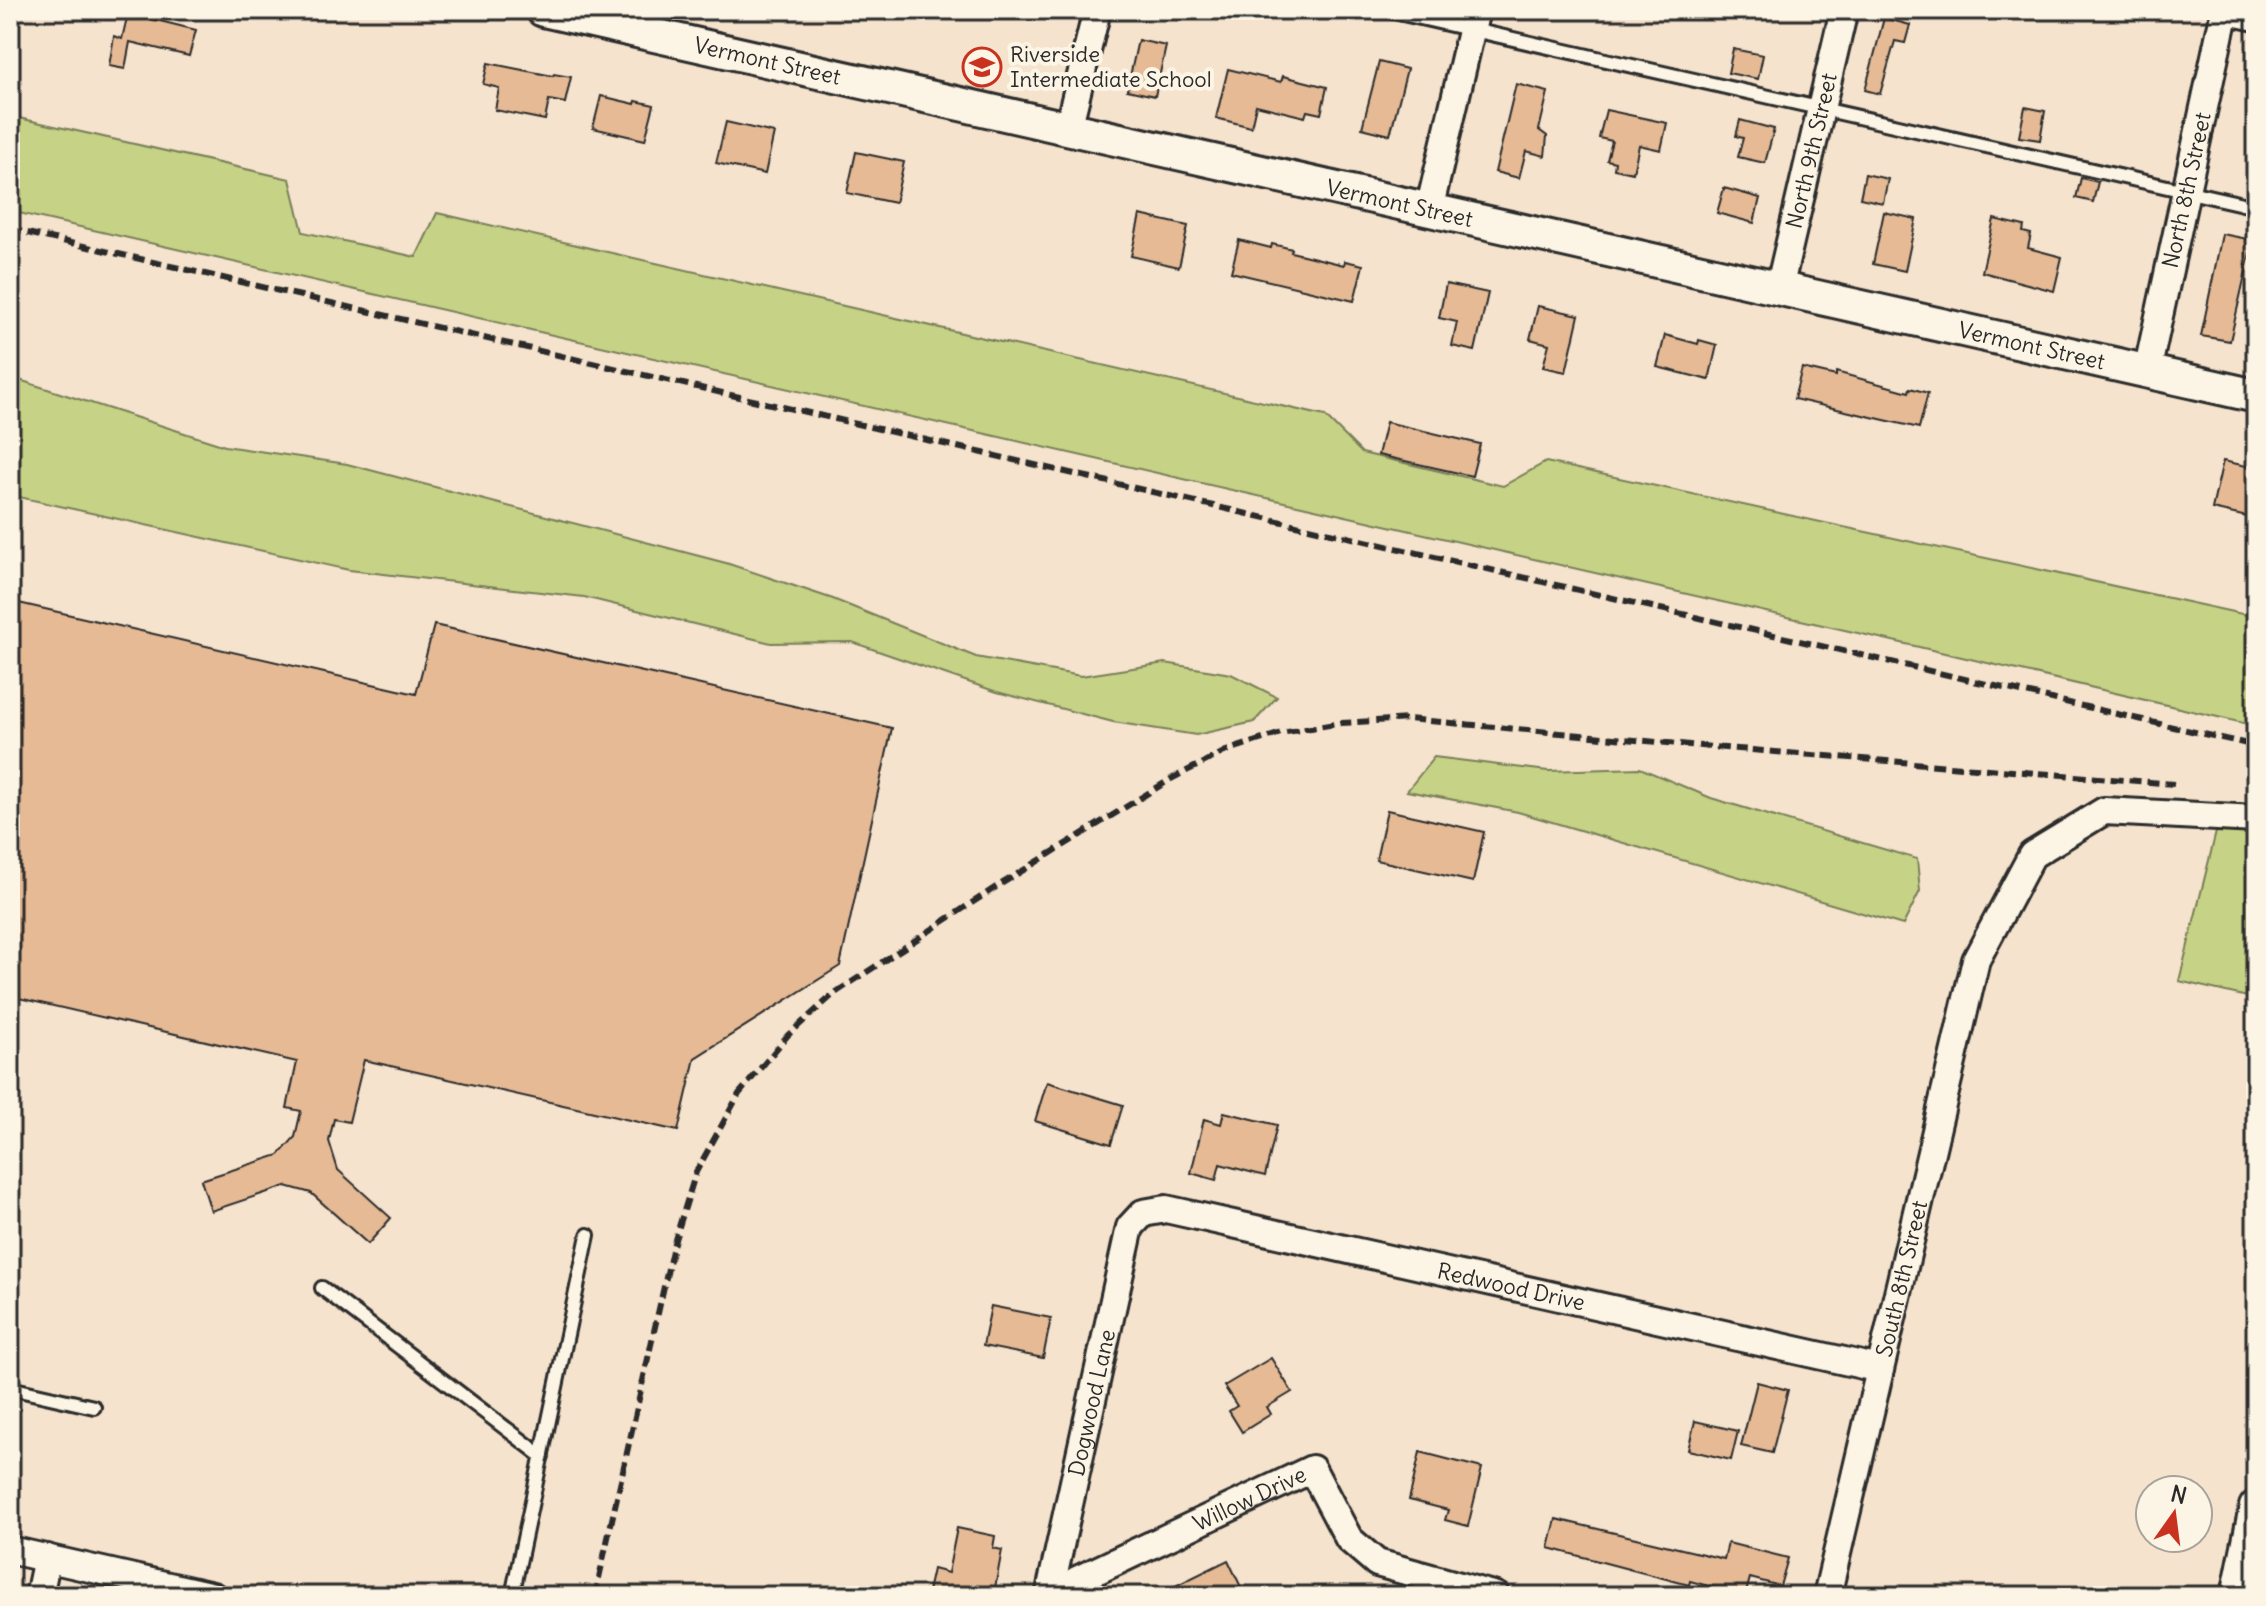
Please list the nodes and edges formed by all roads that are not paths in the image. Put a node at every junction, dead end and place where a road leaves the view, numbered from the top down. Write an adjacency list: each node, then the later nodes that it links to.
1 (543, 10): 9 (street, Vermont Street)
2 (1097, 10): 9 (street)
3 (1385, 10): 7 (lane)
4 (1844, 10): 8 (street, North 9th Street)
5 (2225, 10): 6 (street); 10 (street, North 8th Street)
6 (2256, 17)
7 (1474, 20): 8 (lane); 12 (street)
8 (1820, 107): 10 (lane); 13 (street, North 9th Street)
9 (1068, 129): 12 (street, Vermont Street)
10 (2187, 191): 11 (lane); 14 (street, North 8th Street)
11 (2256, 207)
12 (1429, 210): 13 (street, Vermont Street)
13 (1779, 289): 14 (street, Vermont Street)
14 (2147, 372): 15 (street, Vermont Street)
15 (2256, 396)
16 (2256, 819): 20 (street, South 8th Street)
17 (1143, 1213): 20 (street, Redwood Drive); 30 (street, Dogwood Lane)
18 (588, 1235): 23 (lane)
19 (322, 1288): 23 (lane)
20 (1880, 1369): 33 (street, South 8th Street)
21 (10, 1388): 22 (lane)
22 (94, 1407)
23 (542, 1456): 29 (lane)
24 (2256, 1507): 34 (street)
25 (10, 1550): 26 (street)
26 (47, 1558): 27 (street); 28 (street)
27 (39, 1596)
28 (213, 1596)
29 (512, 1596)
30 (1049, 1596)
31 (1060, 1596): 32 (street, Willow Drive)
32 (1496, 1596)
33 (1827, 1596)
34 (2238, 1596)

